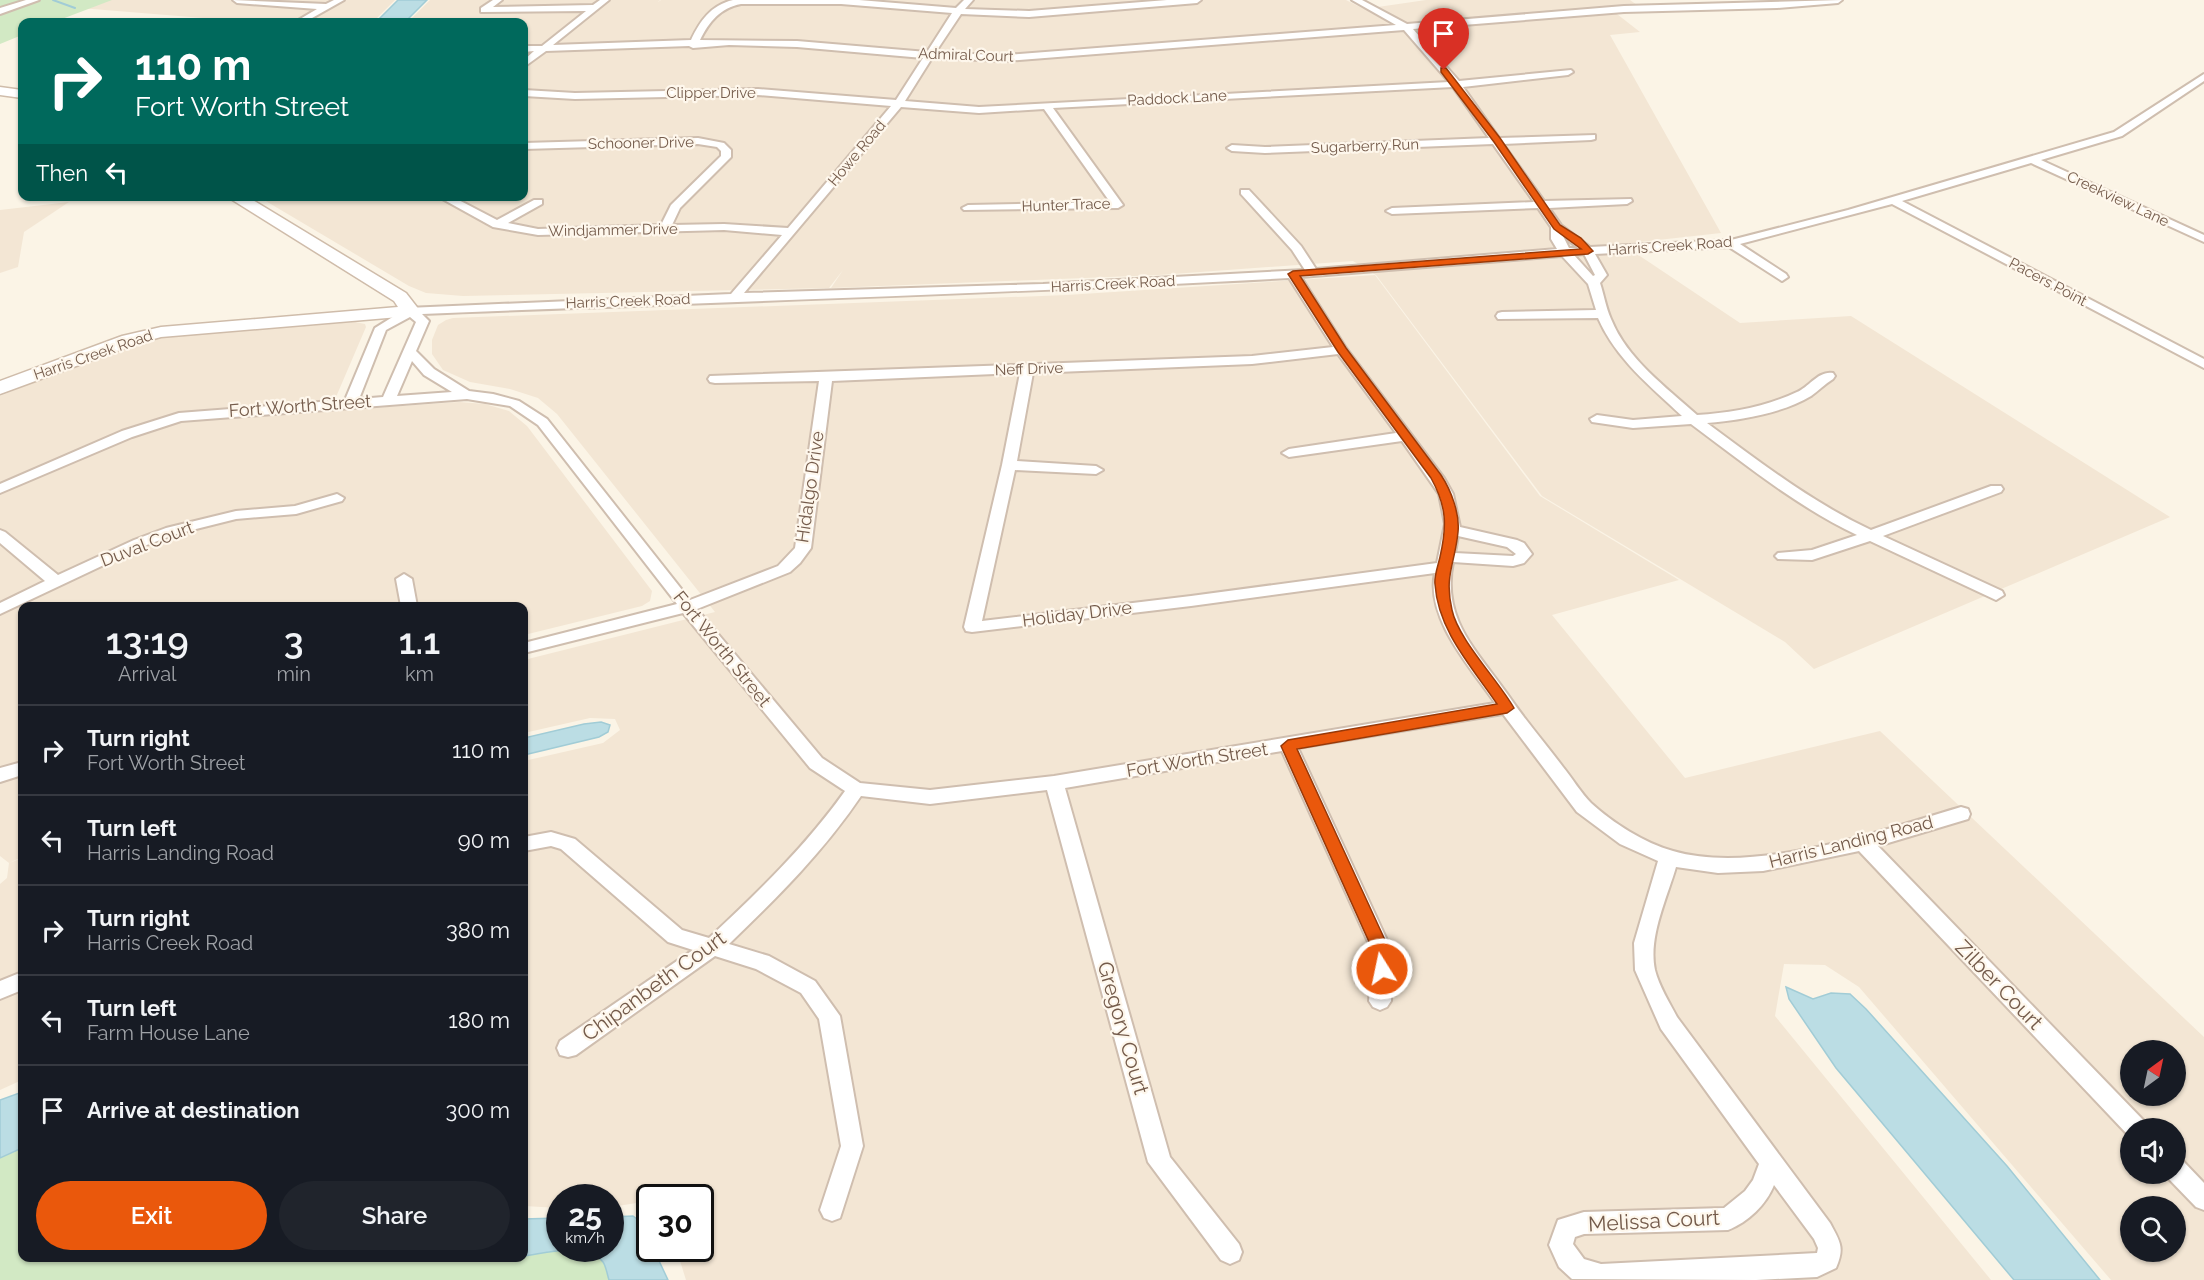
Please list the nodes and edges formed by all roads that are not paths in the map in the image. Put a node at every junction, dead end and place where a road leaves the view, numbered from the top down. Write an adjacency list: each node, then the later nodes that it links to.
1 (35, 0): 13 (street)
2 (237, 0): 11 (street)
3 (340, 0): 11 (street)
4 (498, 0): 12 (street)
5 (605, 0): 12 (street)
6 (969, 0): 15 (street, Howe Road)
7 (1197, 0): 15 (street)
8 (1356, 0): 17 (street)
9 (1581, 0): 14 (street)
10 (1838, 0): 14 (street, Admiral Court)
11 (329, 7): 16 (street)
12 (595, 8): 20 (street)
13 (1, 10)
14 (1595, 10): 17 (street, Admiral Court)
15 (958, 11): 18 (street); 21 (street, Howe Road)
16 (307, 18)
17 (1408, 28): 21 (street, Admiral Court); 25 (street)
18 (693, 45): 20 (street, Admiral Court); 21 (street, Admiral Court)
19 (528, 49): 20 (street, Admiral Court)
20 (543, 49): 22 (street)
21 (931, 55): 29 (street, Howe Road)
22 (528, 61)
23 (1568, 72): 25 (street, Paddock Lane)
24 (2204, 77): 35 (street, Harris Creek Road)
25 (1456, 84): 30 (street, Paddock Lane); 32 (street)
26 (0, 91): 27 (street)
27 (18, 93)
28 (528, 93): 29 (street, Clipper Drive)
29 (898, 104): 30 (street, Paddock Lane); 48 (street, Howe Road)
30 (1047, 106): 43 (street, Hunter Trace)
31 (1592, 137): 32 (street, Sugarberry Run)
32 (1497, 140): 34 (street, Sugarberry Run); 42 (street)
33 (528, 146): 47 (street, Schooner Drive)
34 (1232, 148)
35 (2032, 160): 37 (street, Harris Creek Road); 49 (street, Creekview Lane)
36 (1245, 192): 53 (street)
37 (1893, 200): 50 (street, Harris Creek Road); 63 (street, Pacers Point)
38 (242, 201): 58 (street)
39 (451, 201): 45 (street, Windjammer Drive)
40 (1627, 201): 42 (street)
41 (538, 202): 45 (street)
42 (1542, 205): 44 (street); 46 (street)
43 (968, 208)
44 (1392, 211)
45 (497, 225): 47 (street, Windjammer Drive)
46 (1557, 227): 51 (street); 52 (street)
47 (665, 229): 48 (street, Windjammer Drive)
48 (792, 232): 57 (street, Howe Road)
49 (2204, 239)
50 (1731, 243): 51 (street, Harris Creek Road); 55 (street)
51 (1588, 251): 52 (street, Harris Creek Road); 56 (street)
52 (1564, 252): 53 (street, Harris Creek Road); 56 (street)
53 (1313, 273): 54 (street, Harris Creek Road)
54 (1293, 274): 57 (street, Harris Creek Road); 61 (street, Harris Landing Road)
55 (1782, 277)
56 (1594, 283): 59 (street)
57 (734, 297): 58 (street, Harris Creek Road)
58 (411, 311): 62 (street); 68 (street, Harris Creek Road); 71 (street)
59 (1603, 314): 60 (street); 73 (street)
60 (1502, 316)
61 (1341, 350): 64 (street, Neff Drive); 74 (street, Harris Landing Road)
62 (410, 352): 69 (street); 70 (street)
63 (2204, 364)
64 (1026, 369): 66 (street, Neff Drive); 76 (street, Holiday Drive)
65 (1828, 376): 73 (street)
66 (826, 377): 67 (street, Neff Drive); 90 (street, Hidalgo Drive)
67 (715, 379)
68 (0, 388)
69 (467, 395): 70 (street, Fort Worth Street); 90 (street, Fort Worth Street)
70 (389, 399): 71 (street, Fort Worth Street)
71 (351, 402): 78 (street, Fort Worth Street)
72 (1597, 418): 73 (street)
73 (1694, 420): 83 (street)
74 (1405, 436): 75 (street); 81 (street, Harris Landing Road)
75 (1289, 453)
76 (1009, 465): 77 (street); 85 (street, Holiday Drive)
77 (1096, 470)
78 (0, 489)
79 (1996, 489): 83 (street)
80 (337, 498): 87 (street, Duval Court)
81 (1452, 530): 85 (street, Harris Landing Road); 85 (street)
82 (0, 535): 87 (street)
83 (1868, 537): 84 (street); 88 (street)
84 (1783, 556)
85 (1444, 562): 93 (street, Harris Landing Road)
86 (404, 579): 89 (street)
87 (56, 582): 91 (street, Duval Court)
88 (1996, 595)
89 (408, 602)
90 (687, 607): 92 (street, Hidalgo Drive); 98 (street, Fort Worth Street)
91 (0, 609)
92 (528, 647)
93 (1507, 708): 94 (street, Fort Worth Street); 102 (street, Harris Landing Road)
94 (1288, 746): 97 (street, Fort Worth Street); 106 (street)
95 (18, 770): 96 (street)
96 (0, 775)
97 (1054, 783): 98 (street, Fort Worth Street); 113 (street, Gregory Court)
98 (856, 789): 103 (street, Chipanbeth Court)
99 (1961, 814): 101 (street, Harris Landing Road)
100 (528, 843): 103 (street)
101 (1863, 843): 102 (street, Harris Landing Road); 108 (street, Zilber Court)
102 (1669, 858): 109 (street, Melissa Court)
103 (713, 947): 107 (street, Chipanbeth Court); 112 (street)
104 (18, 983): 105 (street)
105 (0, 990)
106 (1380, 1002)
107 (568, 1047)
108 (2126, 1118)
109 (1771, 1162): 109 (street, Melissa Court)
110 (2186, 1180): 111 (street)
111 (2204, 1199)
112 (832, 1210)
113 (1230, 1252)

